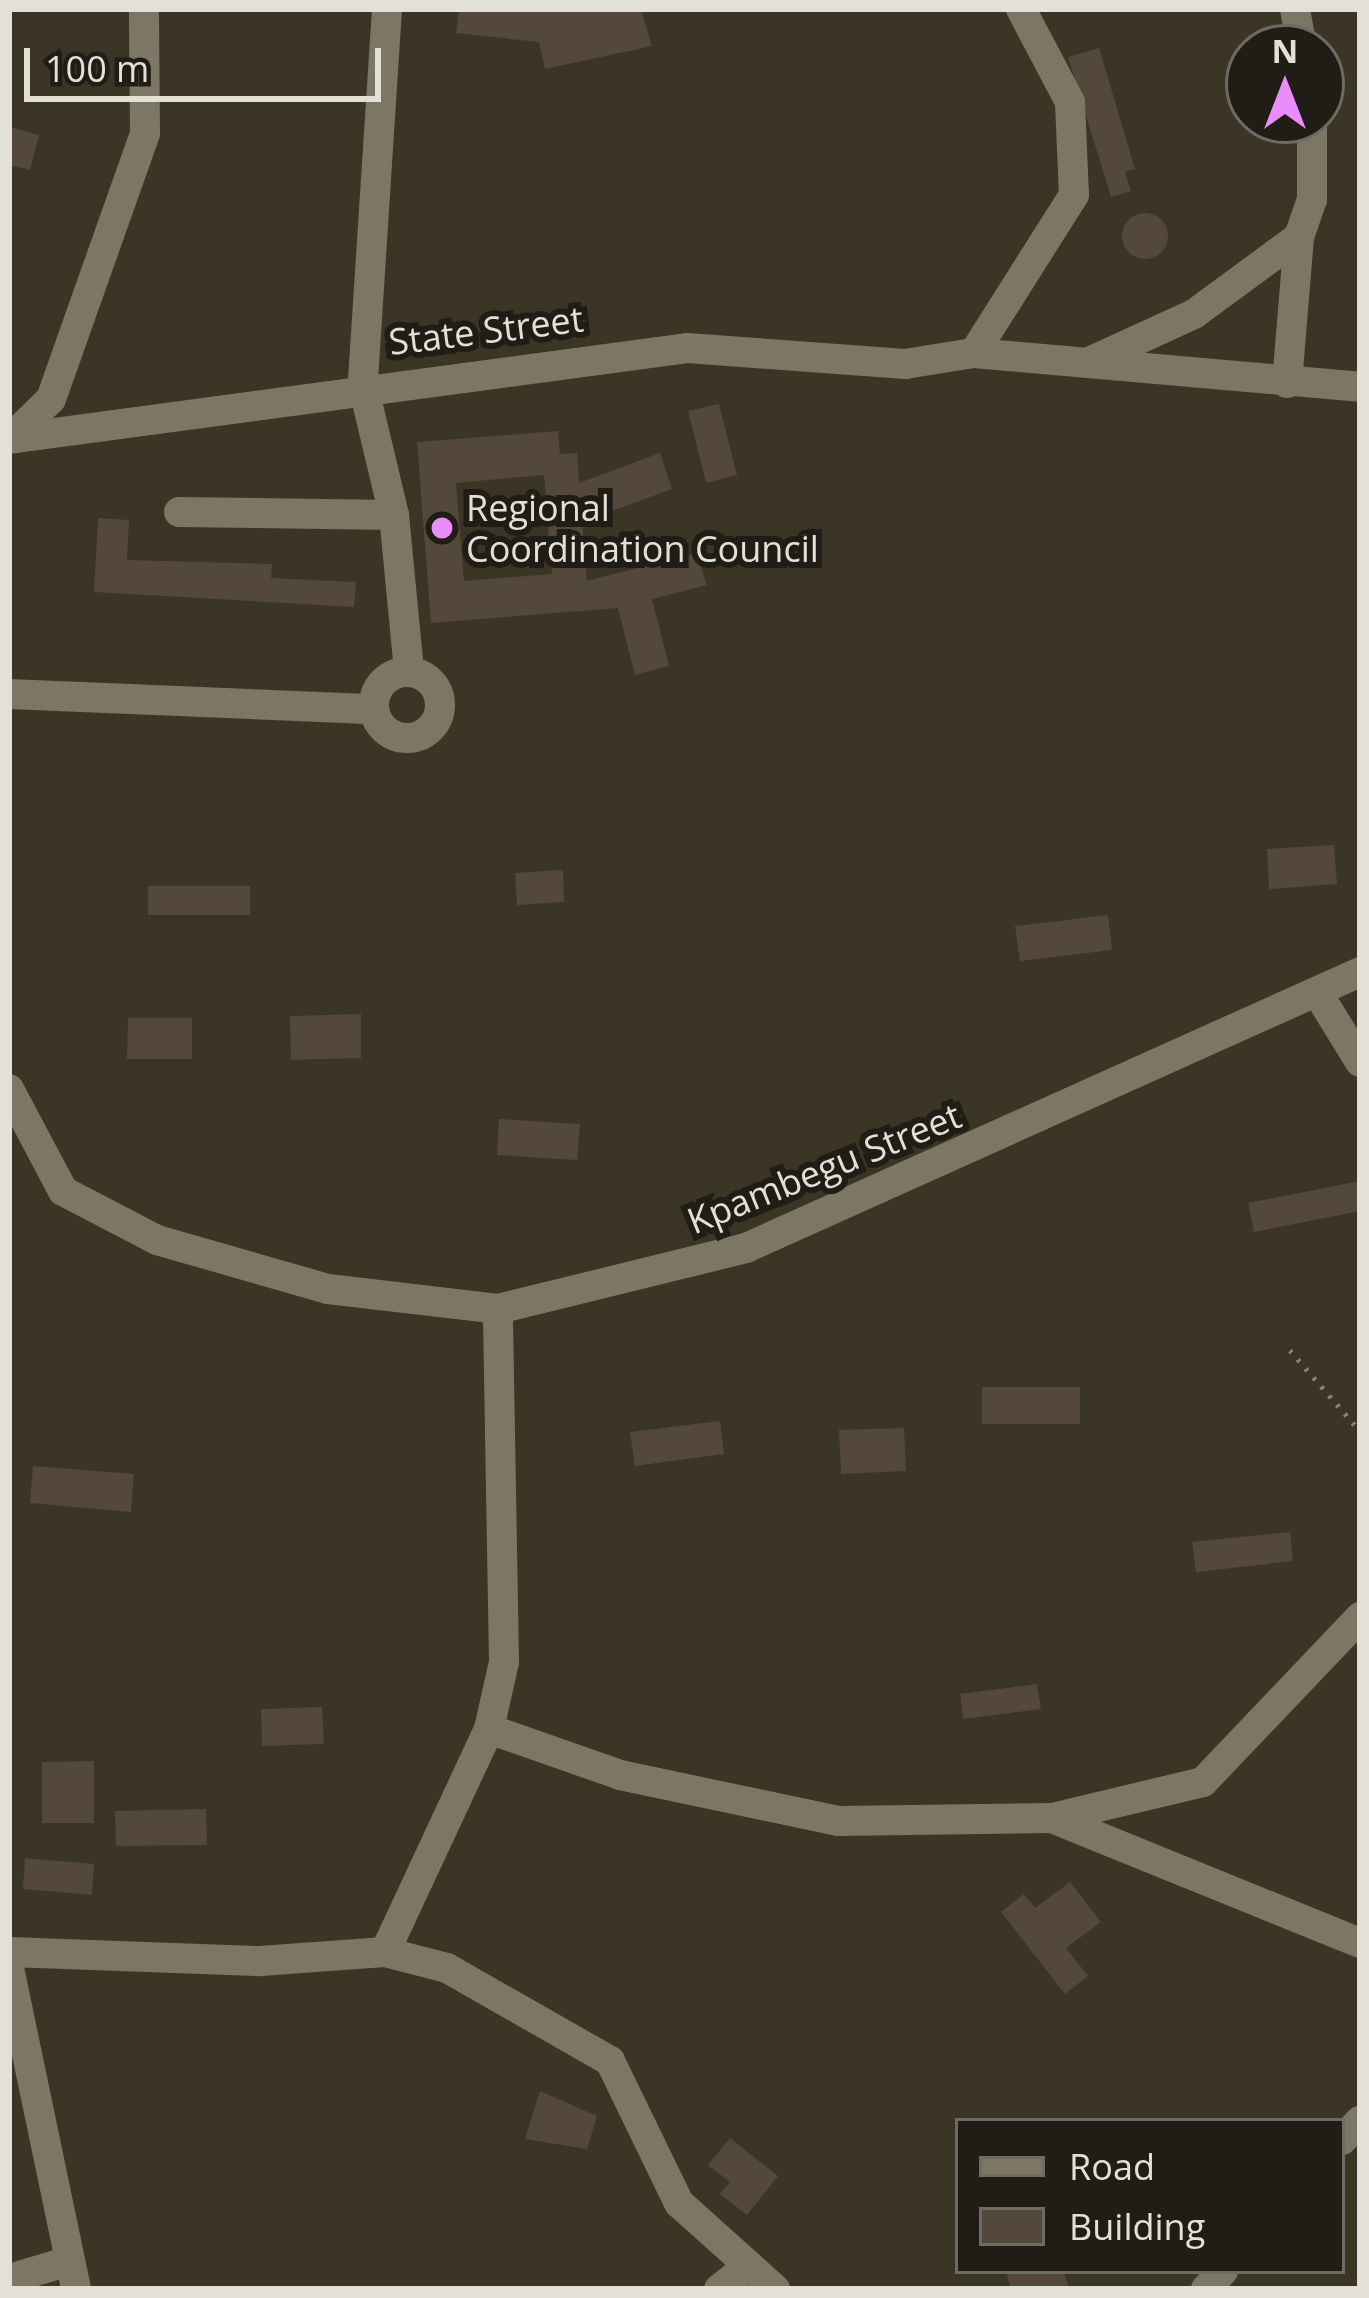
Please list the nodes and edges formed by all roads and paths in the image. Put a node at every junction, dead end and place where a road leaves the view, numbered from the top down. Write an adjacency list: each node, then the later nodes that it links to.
1 (144, 9): 11 (street)
2 (387, 9): 9 (street)
3 (1021, 9): 6 (street)
4 (1312, 144): 5 (street)
5 (1299, 237): 7 (street); 8 (street)
6 (974, 353): 7 (street, State Street); 9 (street, State Street)
7 (1082, 364): 8 (street, State Street)
8 (1287, 383): 10 (street, State Street)
9 (363, 385): 11 (street, State Street); 13 (street)
10 (1360, 387)
11 (9, 439)
12 (179, 512): 13 (street)
13 (394, 515): 14 (street)
14 (409, 672): 16 (street); 16 (street)
15 (9, 694): 16 (street)
16 (374, 709)
17 (1360, 972): 18 (street, Kpambegu Street)
18 (1317, 992): 19 (street); 21 (street, Kpambegu Street)
19 (1360, 1062)
20 (9, 1089): 21 (street, Kpambegu Street)
21 (498, 1309): 25 (street)
22 (1290, 1350): 23 (path)
23 (1360, 1431)
24 (1360, 1617): 26 (street)
25 (489, 1729): 26 (street); 29 (street)
26 (1052, 1818): 27 (street)
27 (1360, 1943)
28 (9, 1952): 29 (street)
29 (385, 1952): 32 (street)
30 (9, 1968): 31 (street)
31 (16, 2053): 33 (street)
32 (746, 2268): 35 (street); 36 (street)
33 (71, 2276): 34 (street)
34 (9, 2279)
35 (719, 2289)
36 (775, 2289)

